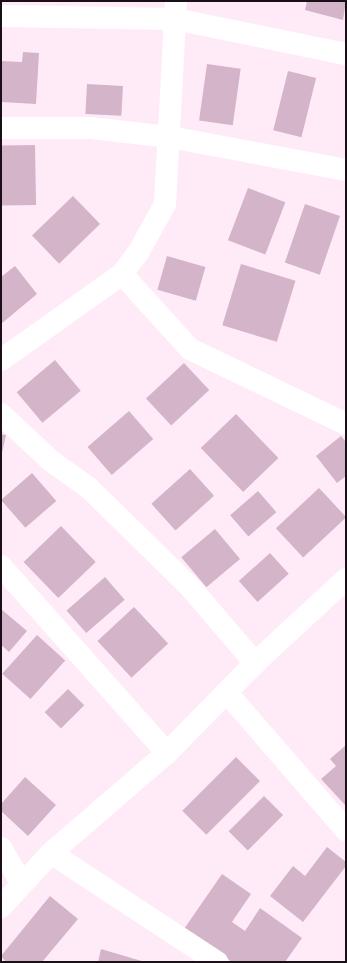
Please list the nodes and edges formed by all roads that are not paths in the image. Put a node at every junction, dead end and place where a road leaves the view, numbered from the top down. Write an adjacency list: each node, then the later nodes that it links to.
1 (175, 10): 2 (street); 3 (street); 5 (street)
2 (1, 16)
3 (346, 54)
4 (1, 128): 5 (street)
5 (170, 137): 6 (street); 7 (street)
6 (346, 170)
7 (122, 274): 8 (street); 10 (street)
8 (1, 360)
9 (1, 414): 13 (street)
10 (346, 424)
11 (1, 566): 15 (street)
12 (346, 579): 13 (street)
13 (255, 663): 14 (street)
14 (228, 694): 15 (street); 16 (street)
15 (167, 753): 18 (street)
16 (346, 830)
17 (1, 848): 19 (street)
18 (51, 853): 19 (street); 21 (street)
19 (21, 882): 20 (street)
20 (1, 907)
21 (217, 962)

